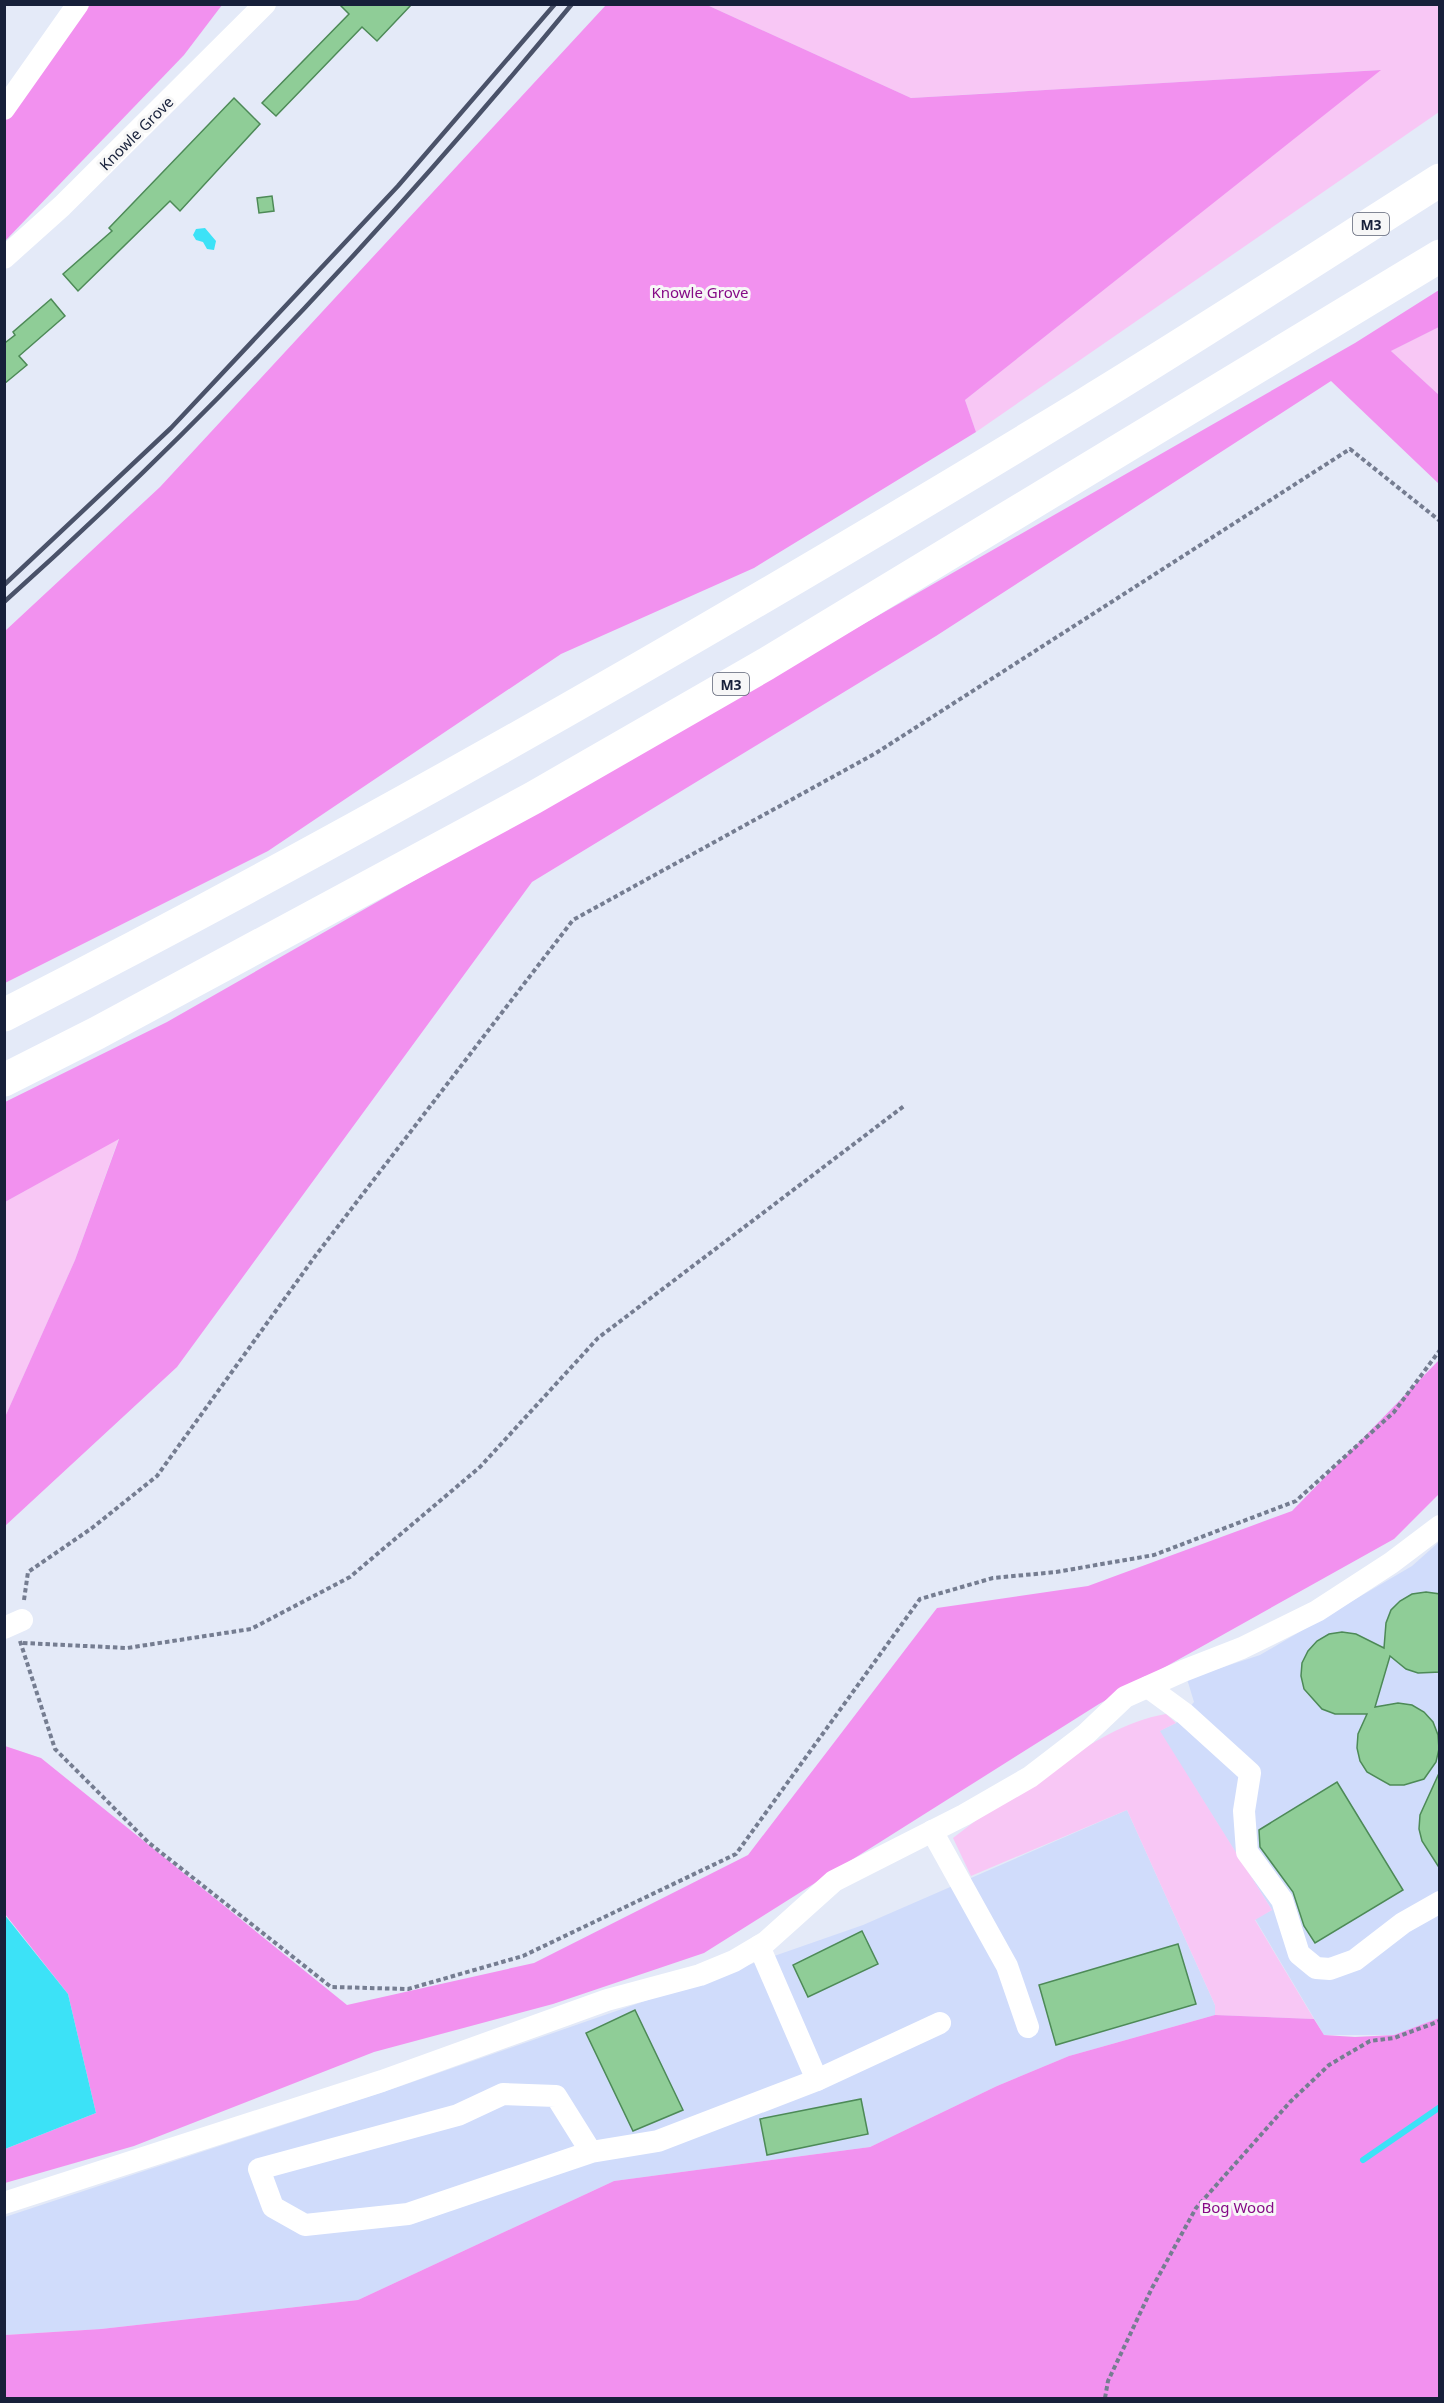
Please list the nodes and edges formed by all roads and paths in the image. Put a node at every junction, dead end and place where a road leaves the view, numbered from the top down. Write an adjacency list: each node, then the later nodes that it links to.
1 (78, 4): 3 (street)
2 (265, 4): 6 (street, Knowle Grove)
3 (4, 109)
4 (1440, 180): 8 (highway, M3)
5 (1440, 256): 9 (highway, M3)
6 (4, 258)
7 (1440, 521): 13 (path)
8 (4, 1016)
9 (4, 1080)
10 (904, 1106): 13 (path)
11 (1440, 1350): 13 (path)
12 (1440, 1526): 14 (street)
13 (15, 1630)
14 (1148, 1687): 15 (street); 16 (street)
15 (932, 1831): 17 (street); 20 (street)
16 (1440, 1902)
17 (759, 1946): 21 (street); 23 (street)
18 (1440, 2021): 24 (path)
19 (940, 2023): 21 (street)
20 (1028, 2027)
21 (817, 2080): 22 (street)
22 (591, 2152): 22 (street)
23 (4, 2203)
24 (1105, 2398)

